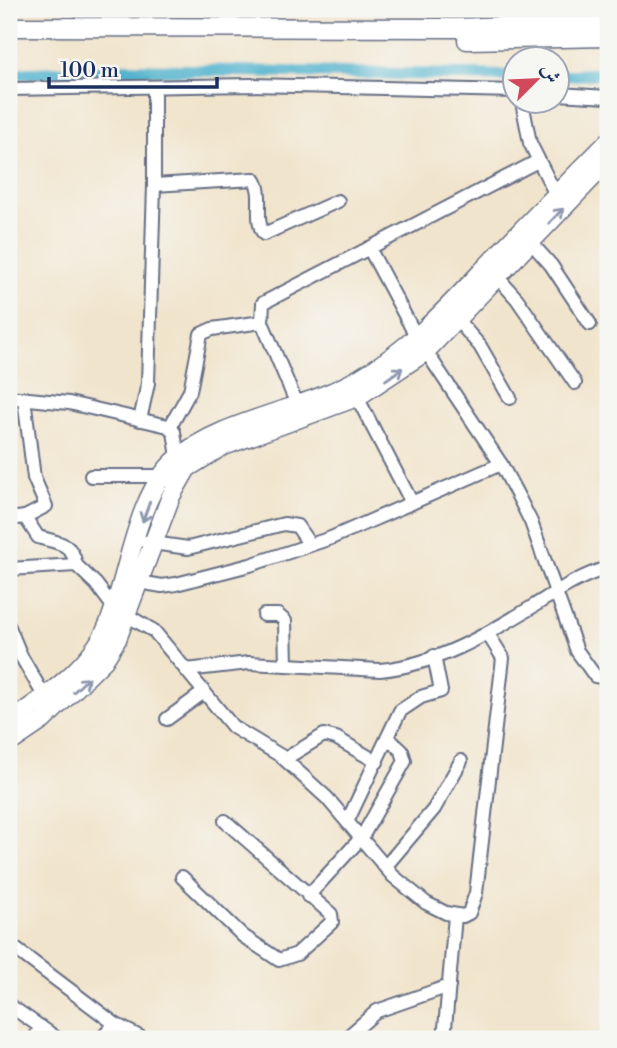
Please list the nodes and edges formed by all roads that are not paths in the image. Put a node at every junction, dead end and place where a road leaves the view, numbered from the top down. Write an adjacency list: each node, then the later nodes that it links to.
1 (501, 9): 4 (street)
2 (608, 22): 4 (street)
3 (9, 27): 5 (street)
4 (506, 27): 5 (street)
5 (459, 34): 6 (street); 7 (street)
6 (608, 37)
7 (9, 38)
8 (154, 87): 9 (street); 10 (street); 17 (street)
9 (9, 89)
10 (502, 91)
11 (572, 95): 12 (street)
12 (608, 97)
13 (524, 116): 15 (street)
14 (608, 142): 18 (street)
15 (538, 161): 18 (street); 21 (street)
16 (608, 162): 20 (street, one-way to 16)
17 (154, 185): 19 (street); 33 (street)
18 (556, 195): 20 (street)
19 (338, 201)
20 (526, 237): 22 (street); 25 (street)
21 (369, 248): 24 (street); 26 (street)
22 (492, 271): 23 (street); 27 (street)
23 (451, 313): 26 (street); 31 (street)
24 (262, 321): 32 (street); 34 (street)
25 (590, 324)
26 (421, 345): 29 (street, one-way to 26); 32 (street); 35 (street)
27 (575, 383)
28 (9, 397): 30 (street)
29 (357, 397): 36 (street); 38 (street)
30 (24, 398): 33 (street); 39 (street)
31 (510, 398)
32 (298, 407): 36 (street)
33 (140, 420): 34 (street)
34 (170, 427): 36 (street)
35 (501, 464): 38 (street); 47 (street)
36 (174, 474): 37 (street); 41 (street)
37 (91, 476)
38 (412, 503): 42 (street)
39 (25, 517): 40 (street); 43 (street)
40 (9, 519)
41 (145, 541): 42 (street); 46 (street); 48 (street)
42 (310, 545): 46 (street)
43 (76, 565): 45 (street); 48 (street)
44 (608, 568): 47 (street)
45 (9, 569)
46 (139, 582): 48 (street)
47 (556, 592): 51 (street); 55 (street)
48 (120, 612): 54 (street); 57 (street)
49 (264, 615): 53 (street)
50 (9, 627): 57 (street)
51 (488, 634): 52 (street); 71 (street)
52 (433, 656): 53 (street); 60 (street)
53 (286, 665): 54 (street)
54 (186, 670): 56 (street)
55 (608, 678)
56 (204, 692): 58 (street); 62 (street)
57 (49, 703): 59 (street); 61 (street)
58 (167, 719)
59 (9, 722)
60 (389, 738): 64 (street); 67 (street)
61 (9, 743)
62 (285, 759): 64 (street); 65 (street)
63 (461, 761): 68 (street)
64 (377, 762): 65 (street)
65 (348, 820): 67 (street)
66 (225, 821): 70 (street)
67 (362, 837): 68 (street); 70 (street)
68 (385, 867): 71 (street)
69 (182, 877): 70 (street)
70 (308, 896)
71 (455, 916): 73 (street)
72 (9, 944): 75 (street)
73 (449, 986): 81 (street); 82 (street)
74 (9, 1005): 76 (street)
75 (115, 1024): 79 (street); 80 (street)
76 (41, 1027): 77 (street); 78 (street)
77 (34, 1039)
78 (58, 1039)
79 (101, 1039)
80 (144, 1039)
81 (345, 1039)
82 (444, 1039)

